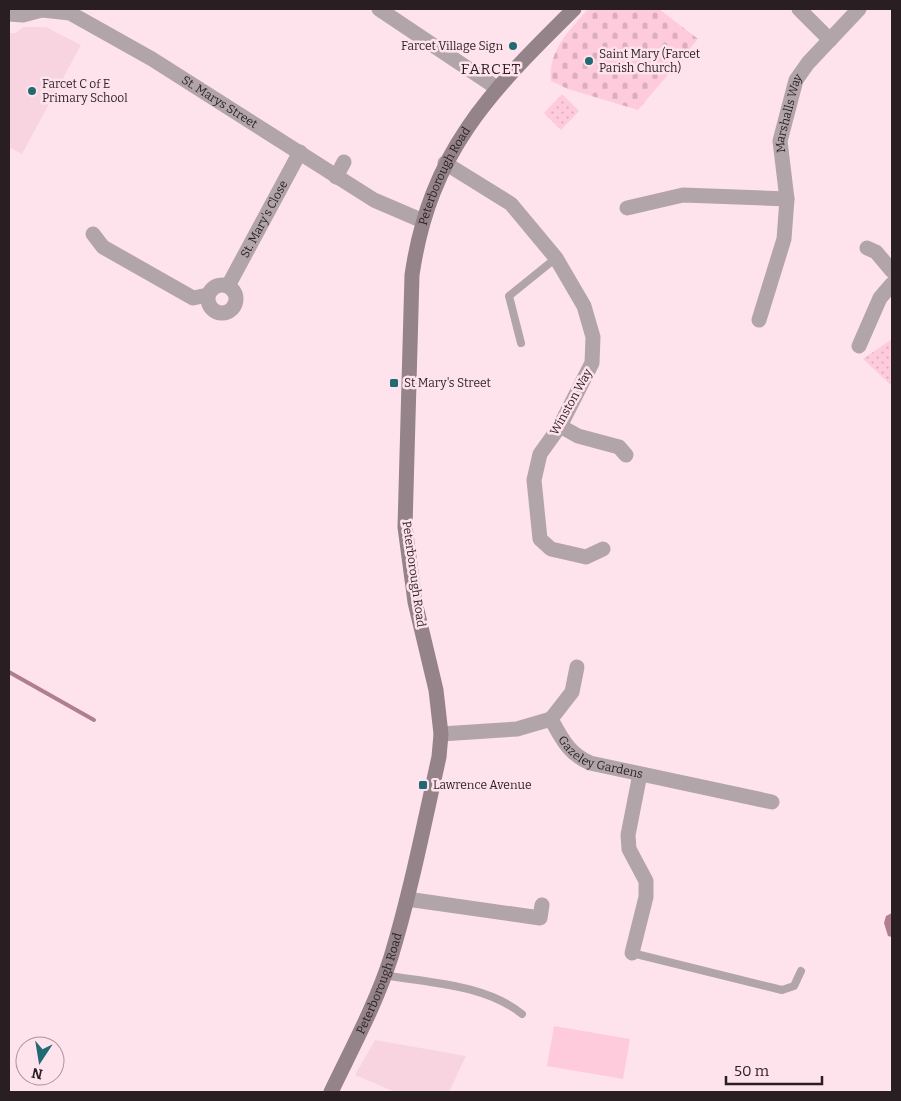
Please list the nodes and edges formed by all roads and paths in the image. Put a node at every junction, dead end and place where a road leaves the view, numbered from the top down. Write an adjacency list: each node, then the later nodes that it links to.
1 (379, 9): 7 (street)
2 (574, 9): 7 (main road, Peterborough Road)
3 (799, 9): 6 (street)
4 (860, 9): 6 (street, Marshalls Way)
5 (9, 14): 8 (street, St. Marys Street)
6 (830, 40): 12 (street, Marshalls Way)
7 (498, 88): 10 (main road, Peterborough Road)
8 (300, 152): 11 (street, St. Marys Street); 20 (street, St. Mary's Close)
9 (344, 162): 11 (street)
10 (445, 163): 14 (main road, Peterborough Road); 17 (street, Winston Way)
11 (336, 177): 14 (street, St. Marys Street)
12 (787, 199): 13 (street); 22 (street, Marshalls Way)
13 (627, 208)
14 (423, 220): 30 (main road, Peterborough Road)
15 (93, 234): 21 (street)
16 (867, 248): 18 (street)
17 (556, 258): 24 (lane); 25 (street, Winston Way)
18 (892, 271)
19 (892, 284): 23 (street)
20 (228, 286): 21 (street); 21 (street)
21 (208, 295)
22 (759, 320)
23 (865, 340)
24 (521, 342)
25 (560, 426): 26 (street); 27 (street, Winston Way)
26 (626, 455)
27 (603, 549)
28 (578, 667): 29 (street)
29 (552, 719): 30 (street, Gazeley Gardens); 31 (street, Gazeley Gardens)
30 (441, 734): 33 (main road, Peterborough Road)
31 (640, 774): 32 (street, Gazeley Gardens); 35 (street)
32 (772, 802)
33 (407, 898): 34 (street); 37 (main road, Peterborough Road)
34 (542, 905)
35 (632, 953): 36 (lane)
36 (801, 971)
37 (384, 975): 38 (lane); 39 (main road, Peterborough Road)
38 (522, 1014)
39 (331, 1092)

